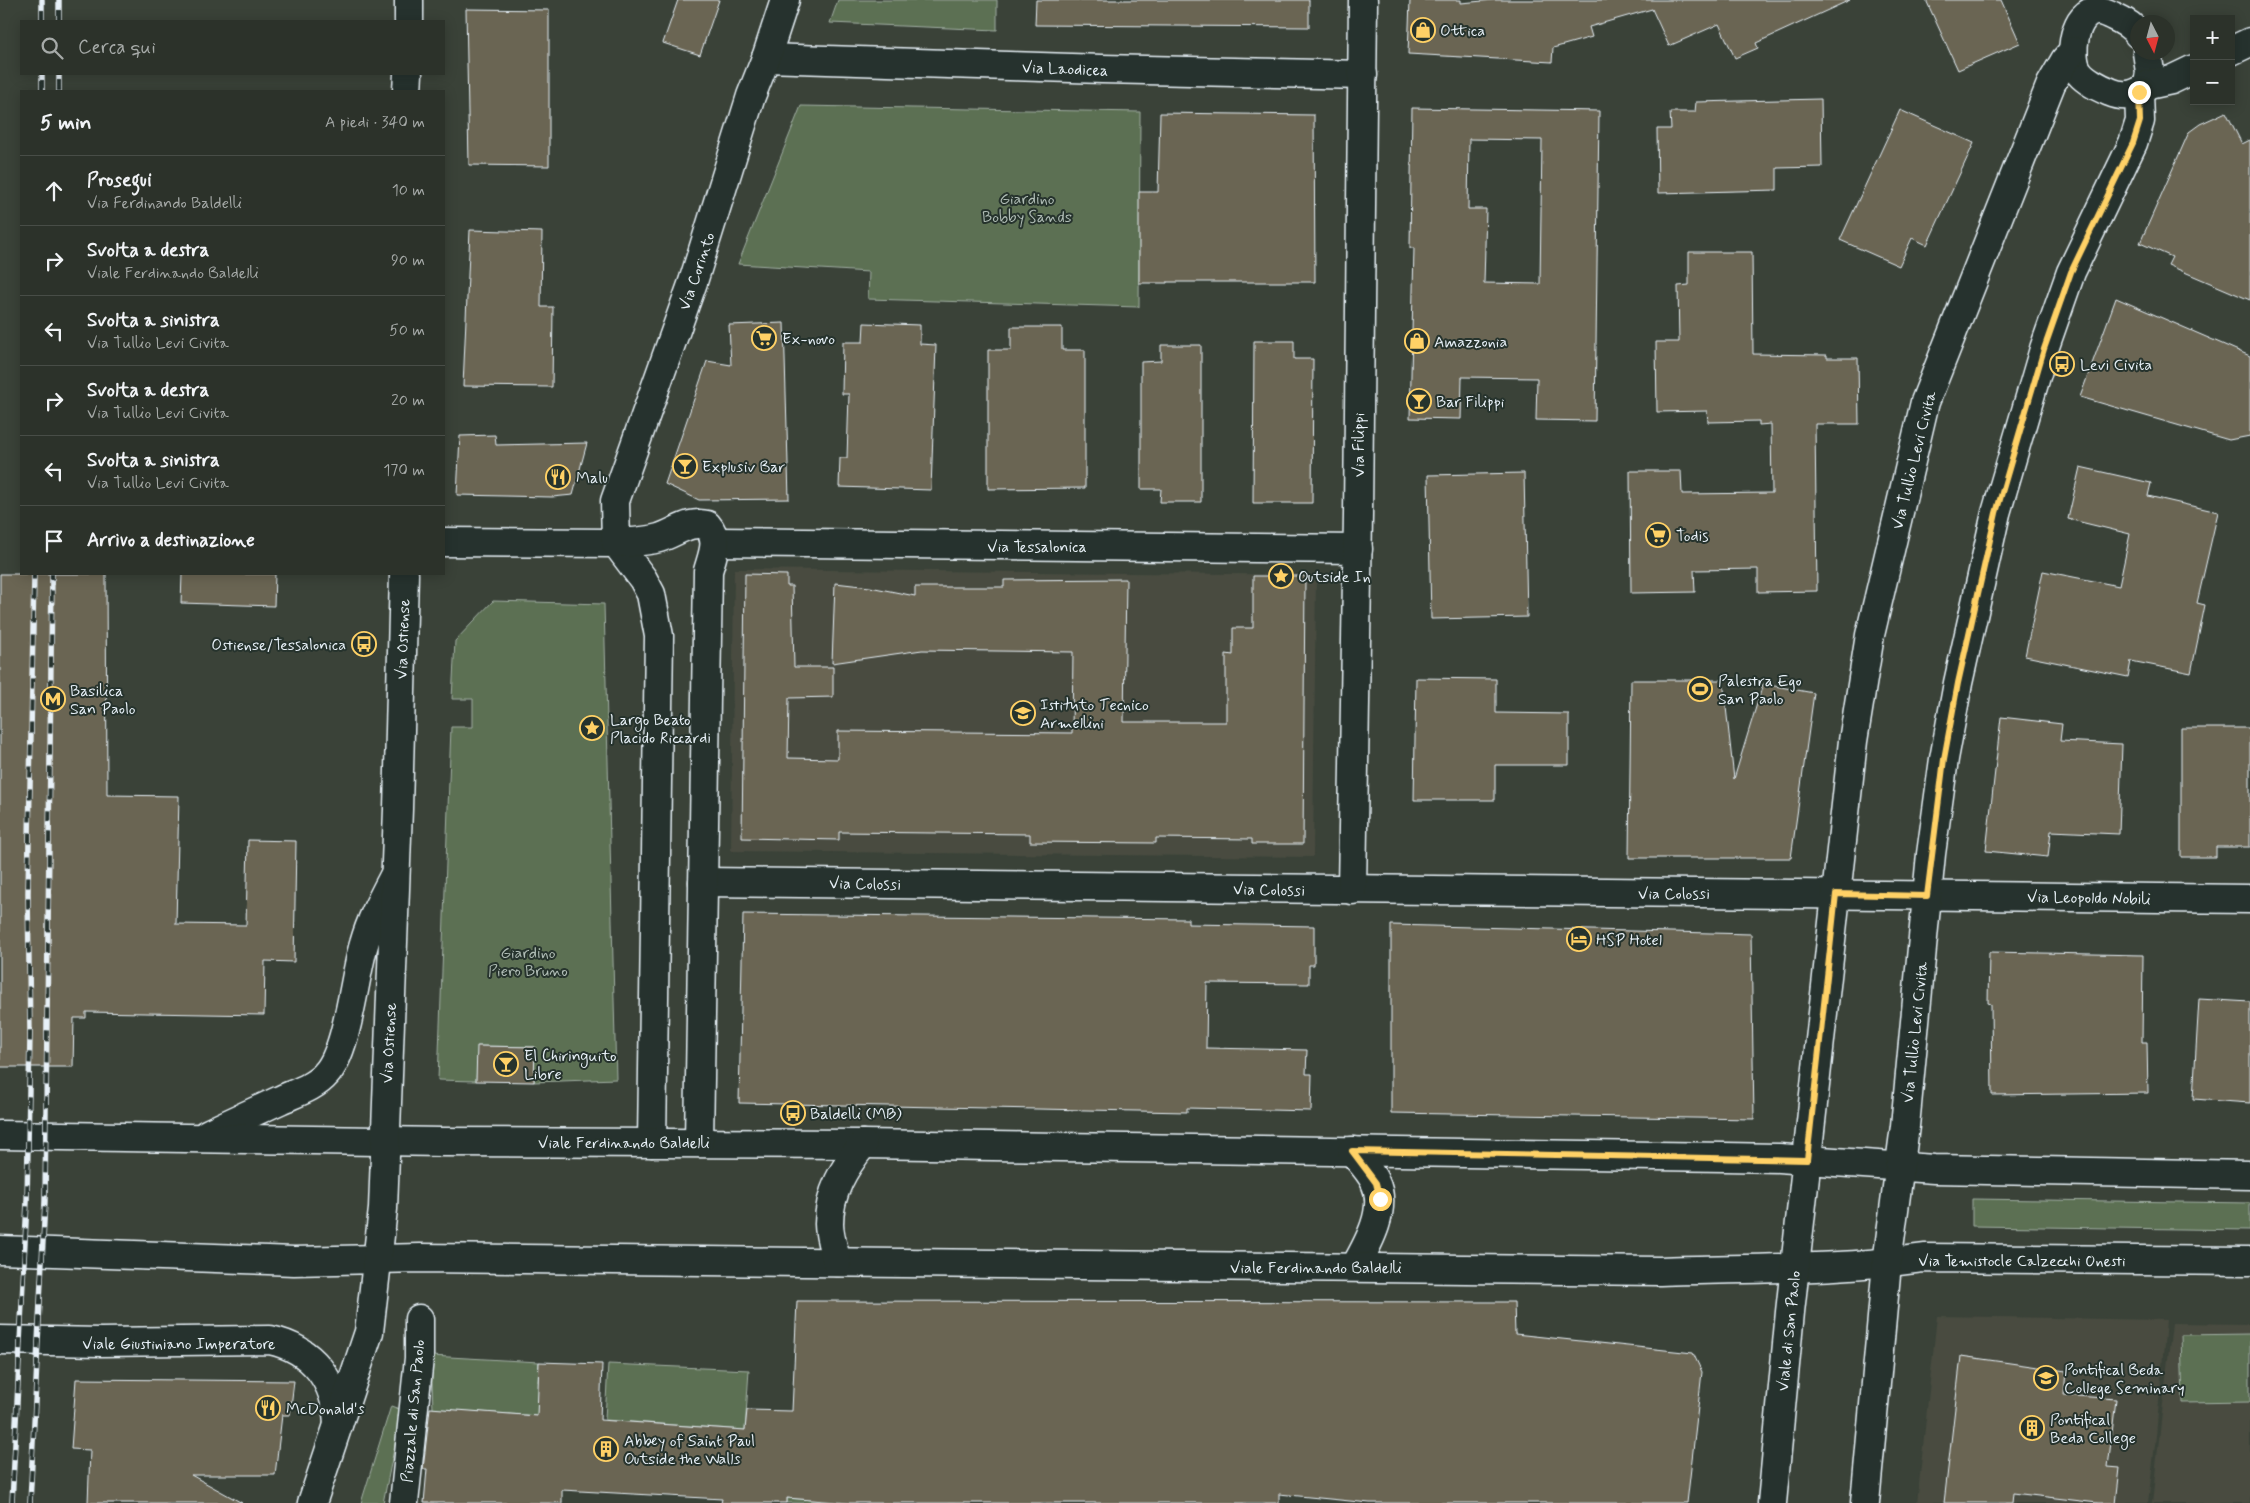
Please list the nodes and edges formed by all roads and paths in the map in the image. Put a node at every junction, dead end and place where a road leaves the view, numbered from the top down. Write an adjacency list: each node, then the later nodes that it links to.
1 (409, 0): 5 (street)
2 (785, 0): 10 (street, Via Corinto)
3 (1363, 0): 14 (street, Via Filippi)
4 (2094, 6): 6 (street); 9 (street)
5 (409, 20)
6 (2130, 25)
7 (2250, 42): 8 (street)
8 (2235, 49)
9 (2073, 51): 15 (street); 25 (street, Via Tullio Levi Civita)
10 (766, 58): 14 (street, Via Laodicea); 19 (street, Via Corinto)
11 (2148, 60): 15 (street, Via Tullio Levi Civita)
12 (2190, 71): 15 (street)
13 (408, 75): 16 (street)
14 (1363, 75): 20 (street, Via Filippi)
15 (2144, 88): 26 (street, Via Tullio Levi Civita)
16 (407, 90)
17 (445, 542): 19 (street)
18 (716, 542): 19 (street); 20 (street, Via Tessalonica); 23 (street)
19 (616, 543): 32 (street)
20 (1358, 549): 24 (street, Via Filippi)
21 (404, 575): 22 (street, Via Ostiense)
22 (395, 874): 29 (street); 30 (street, Via Ostiense)
23 (703, 882): 24 (street, Via Colossi); 31 (street)
24 (1352, 890): 25 (street, Via Colossi)
25 (1836, 894): 26 (street); 35 (street, Via Tullio Levi Civita)
26 (1927, 896): 27 (street, Via Leopoldo Nobili); 36 (street, Via Tullio Levi Civita)
27 (2250, 899)
28 (0, 1135): 29 (street)
29 (201, 1137): 30 (street)
30 (385, 1140): 32 (street, Viale Ferdinando Baldelli); 39 (street, Via Ostiense)
31 (699, 1142): 32 (street, Viale Ferdinando Baldelli); 33 (street, Viale Ferdinando Baldelli)
32 (652, 1143)
33 (864, 1144): 34 (street, Viale Ferdinando Baldelli); 40 (street)
34 (1352, 1151): 35 (street, Viale Ferdinando Baldelli); 43 (street)
35 (1807, 1160): 36 (street); 44 (street, Viale di San Paolo)
36 (1900, 1167): 37 (street); 42 (street)
37 (2250, 1175)
38 (0, 1250): 39 (street)
39 (378, 1259): 40 (street, Viale Ferdinando Baldelli); 47 (street, Via Ostiense)
40 (837, 1262): 43 (street, Viale Ferdinando Baldelli)
41 (2250, 1262): 42 (street, Via Temistocle Calzecchi Onesti)
42 (1887, 1263): 44 (street, Via Temistocle Calzecchi Onesti); 51 (street)
43 (1355, 1267): 44 (street, Viale Ferdinando Baldelli)
44 (1794, 1268): 50 (street, Viale di San Paolo)
45 (419, 1320): 49 (street, Piazzale di San Paolo)
46 (0, 1340): 47 (street, Viale Giustiniano Imperatore)
47 (338, 1424): 48 (street, Via Ostiense)
48 (312, 1503)
49 (404, 1503)
50 (1772, 1503)
51 (1865, 1503)

